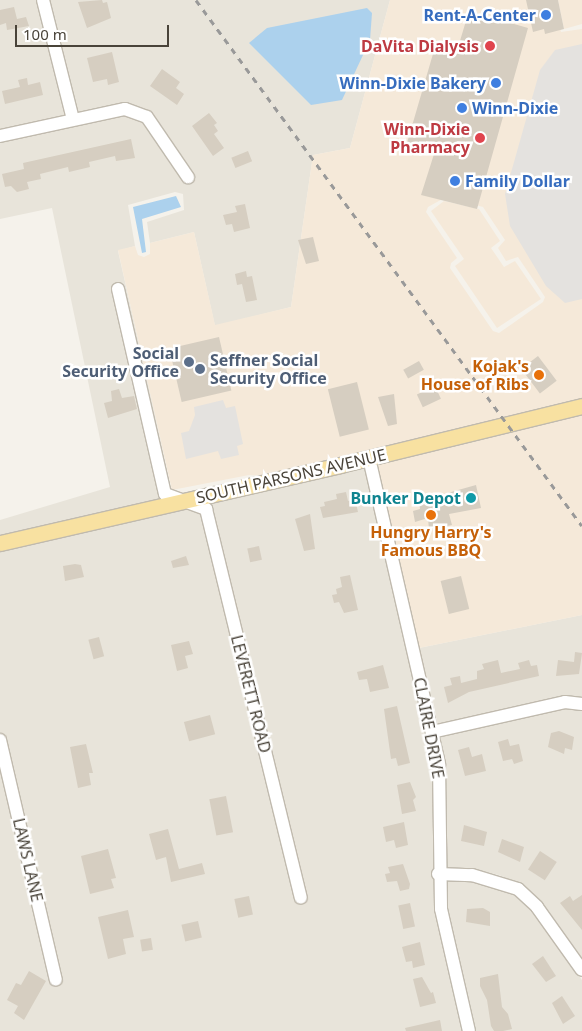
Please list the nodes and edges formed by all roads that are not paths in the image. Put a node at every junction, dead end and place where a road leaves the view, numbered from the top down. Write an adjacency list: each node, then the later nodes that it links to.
1 (43, 0): 2 (street)
2 (73, 119): 3 (street); 4 (street)
3 (0, 136)
4 (188, 177)
5 (118, 290): 8 (street)
6 (582, 406): 7 (main road, SOUTH PARSONS AVENUE)
7 (369, 458): 8 (main road, SOUTH PARSONS AVENUE); 11 (street, CLAIRE DRIVE)
8 (188, 501): 9 (main road, SOUTH PARSONS AVENUE); 14 (street, LEVERETT ROAD)
9 (0, 543)
10 (582, 704): 11 (street)
11 (432, 732): 13 (street, CLAIRE DRIVE)
12 (0, 740): 16 (street, LAWS LANE)
13 (438, 874): 15 (street); 17 (street, CLAIRE DRIVE)
14 (301, 898)
15 (582, 970)
16 (56, 980)
17 (469, 1031)

